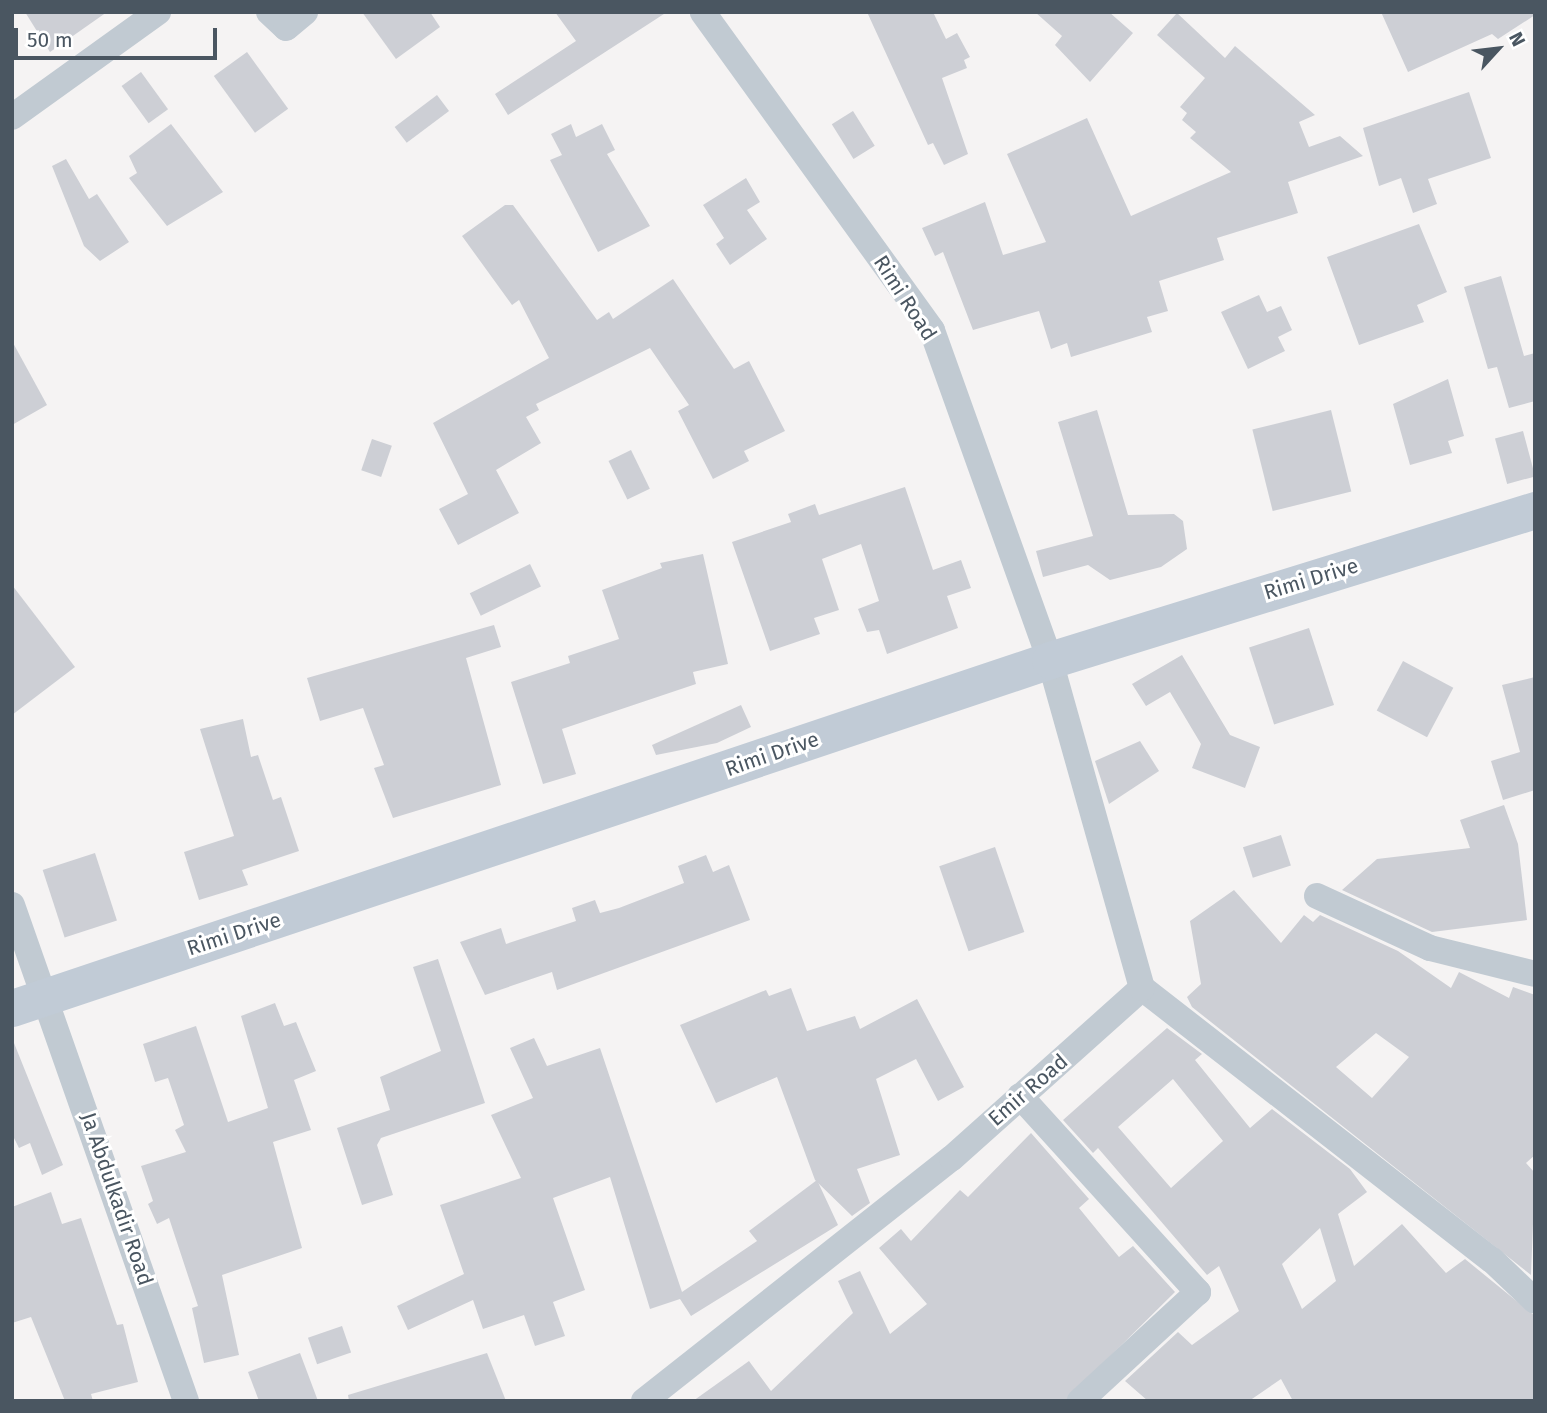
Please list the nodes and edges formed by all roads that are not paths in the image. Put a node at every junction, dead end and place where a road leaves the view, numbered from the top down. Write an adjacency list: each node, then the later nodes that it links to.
1 (158, 12): 5 (street)
2 (269, 12): 3 (street)
3 (305, 12)
4 (703, 12): 7 (street, Rimi Road)
5 (12, 117)
6 (1535, 510): 7 (street, Rimi Drive)
7 (1050, 660): 11 (street); 12 (street, Rimi Drive)
8 (1317, 896): 10 (street)
9 (12, 905): 12 (street, Ja Abdulkadir Road)
10 (1535, 974)
11 (1142, 989): 14 (street, Emir Road); 15 (street)
12 (48, 996): 13 (street, Rimi Drive); 16 (street, Ja Abdulkadir Road)
13 (12, 1008)
14 (1020, 1097): 17 (street, Emir Road); 18 (street)
15 (1532, 1291)
16 (186, 1401)
17 (644, 1401)
18 (1080, 1401)

